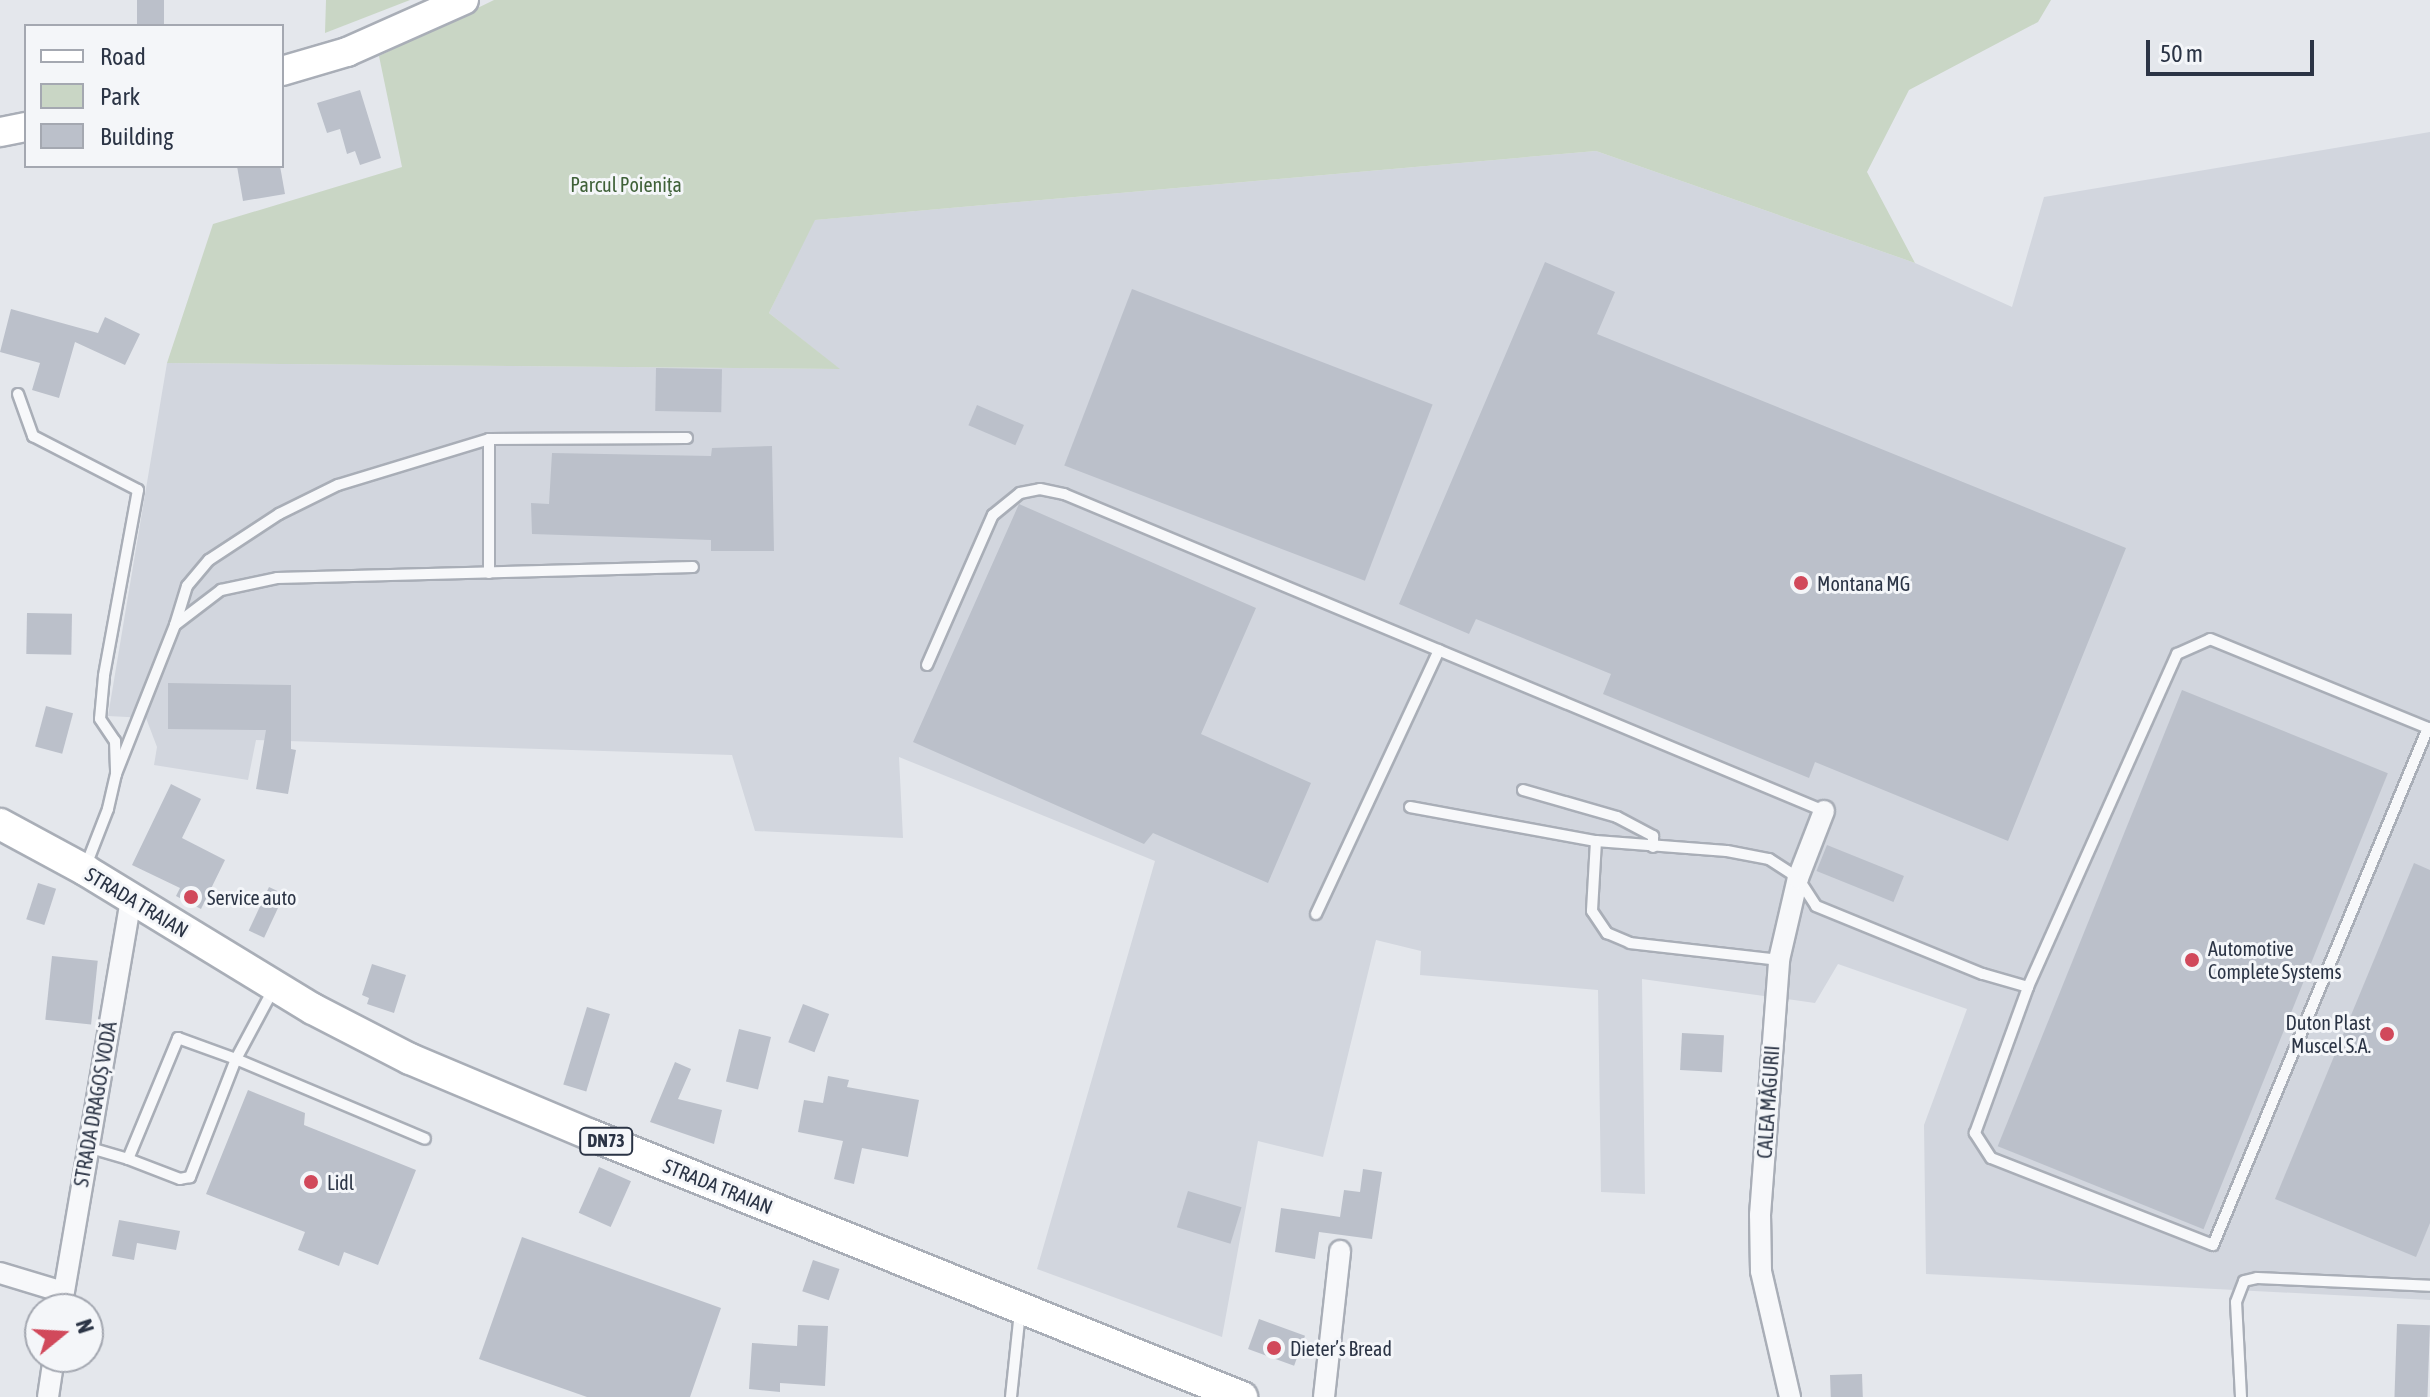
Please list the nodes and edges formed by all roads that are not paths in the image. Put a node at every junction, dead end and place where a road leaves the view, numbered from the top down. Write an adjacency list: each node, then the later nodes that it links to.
1 (464, 0): 2 (main road)
2 (284, 70)
3 (24, 127): 4 (main road)
4 (0, 132)
5 (18, 394): 13 (lane)
6 (687, 438): 7 (lane)
7 (489, 439): 9 (lane); 10 (lane)
8 (693, 567): 9 (lane)
9 (489, 573): 10 (lane)
10 (175, 625): 13 (lane)
11 (1439, 650): 12 (lane); 16 (lane); 23 (lane)
12 (927, 665)
13 (116, 774): 20 (lane)
14 (1523, 790): 19 (lane)
15 (1410, 807): 18 (lane)
16 (1824, 811): 21 (street, CALEA MĂGURII)
17 (0, 824): 20 (main road, STRADA TRAIAN / DN73)
18 (1596, 841): 19 (lane); 24 (lane)
19 (1653, 847): 21 (lane)
20 (85, 870): 22 (main road, STRADA TRAIAN / DN73)
21 (1798, 878): 24 (street, CALEA MĂGURII); 26 (lane)
22 (131, 899): 25 (main road, STRADA TRAIAN / DN73); 29 (street, STRADA DRAGOȘ VODĂ)
23 (1316, 914)
24 (1779, 960): 42 (street, CALEA MĂGURII)
25 (275, 986): 27 (lane); 36 (main road, STRADA TRAIAN / DN73)
26 (2028, 987): 26 (lane)
27 (236, 1059): 28 (lane); 30 (lane); 30 (lane)
28 (425, 1139)
29 (87, 1147): 30 (lane); 35 (street, STRADA DRAGOȘ VODĂ)
30 (128, 1159)
31 (1340, 1251): 41 (street)
32 (0, 1273): 34 (street)
33 (2430, 1286): 43 (lane)
34 (44, 1293)
35 (63, 1293)
36 (1021, 1306): 38 (main road, STRADA TRAIAN / DN73); 40 (lane)
37 (52, 1373): 39 (street)
38 (1225, 1394)
39 (48, 1397)
40 (1011, 1397)
41 (1324, 1397)
42 (1790, 1397)
43 (2241, 1397)

